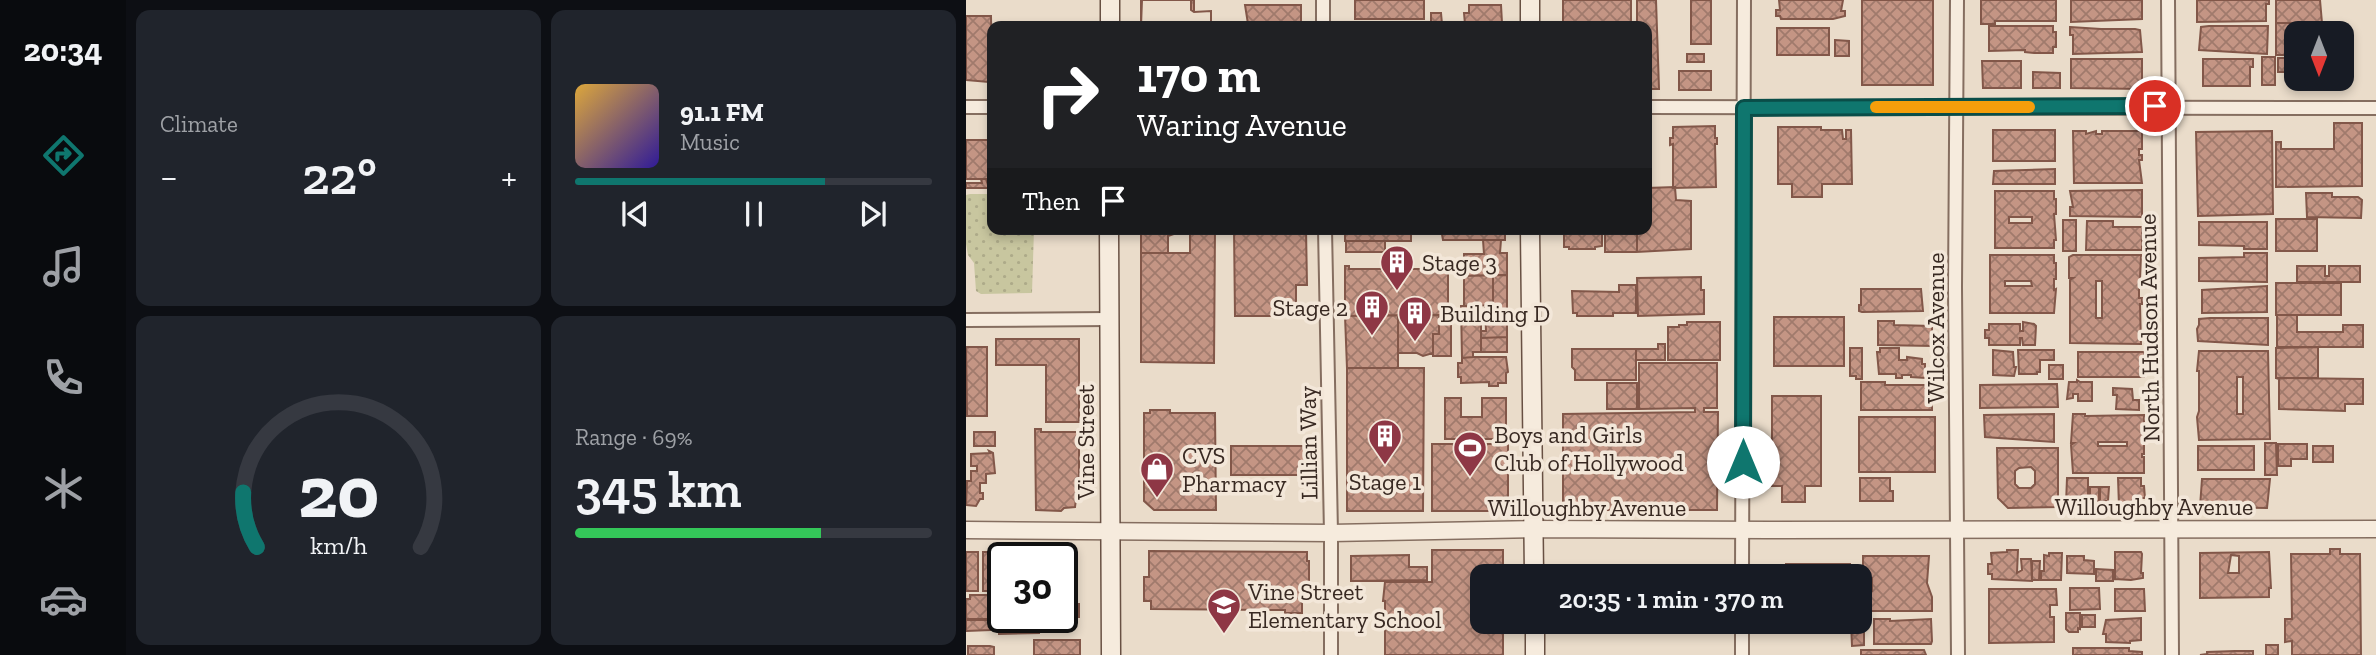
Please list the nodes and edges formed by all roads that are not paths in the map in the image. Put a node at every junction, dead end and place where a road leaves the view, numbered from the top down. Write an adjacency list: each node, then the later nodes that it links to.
1 (1110, 0): 7 (main road)
2 (1323, 0): 8 (street)
3 (1530, 0): 9 (main road)
4 (1744, 0): 15 (street)
5 (1957, 0): 14 (street, Wilcox Avenue)
6 (2168, 0): 10 (street, North Hudson Avenue)
7 (1110, 21)
8 (1323, 21)
9 (1530, 21)
10 (2168, 106): 14 (street); 16 (street); 25 (street, North Hudson Avenue)
11 (966, 107): 12 (street)
12 (987, 107)
13 (1652, 107): 15 (street)
14 (1957, 107): 15 (street); 24 (street, Wilcox Avenue)
15 (1744, 108): 27 (street)
16 (2376, 108)
17 (1109, 235): 20 (main road, Vine Street)
18 (1325, 235): 29 (street, Lillian Way)
19 (1530, 235): 22 (main road)
20 (1109, 319): 21 (street); 28 (main road, Vine Street)
21 (966, 320)
22 (1533, 528): 27 (street, Willoughby Avenue); 29 (street, Willoughby Avenue); 30 (main road)
23 (2376, 528): 25 (street, Willoughby Avenue)
24 (1957, 529): 25 (street, Willoughby Avenue); 27 (street, Willoughby Avenue); 38 (street, Wilcox Avenue)
25 (2172, 529): 39 (street, North Hudson Avenue)
26 (966, 530): 28 (street, Willoughby Avenue)
27 (1743, 530): 31 (street)
28 (1109, 531): 29 (street, Willoughby Avenue); 34 (main road, Vine Street)
29 (1331, 533): 35 (street, Lillian Way)
30 (1534, 564)
31 (1742, 564)
32 (1535, 634): 36 (main road)
33 (1742, 634): 37 (street)
34 (1111, 655)
35 (1331, 655)
36 (1535, 655)
37 (1742, 655)
38 (1958, 655)
39 (2172, 655)

